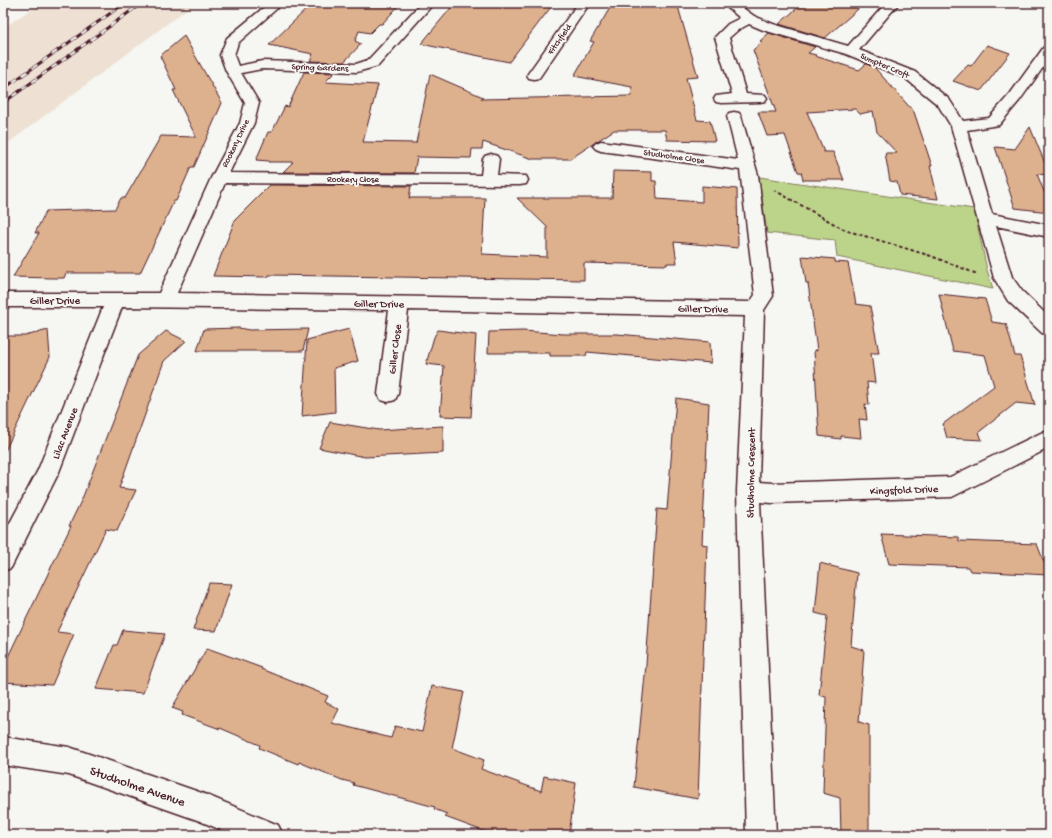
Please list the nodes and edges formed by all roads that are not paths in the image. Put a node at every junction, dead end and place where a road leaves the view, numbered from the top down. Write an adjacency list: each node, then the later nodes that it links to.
1 (277, 3): 9 (street, Rookery Drive)
2 (428, 3): 9 (street, Spring Gardens)
3 (584, 3): 10 (street, Fitchfield)
4 (728, 3): 6 (street, Sumpter Croft)
5 (893, 3): 7 (street)
6 (749, 19): 7 (street, Sumpter Croft); 11 (street)
7 (851, 51): 15 (street, Sumpter Croft)
8 (1048, 54): 15 (street)
9 (233, 71): 19 (street, Rookery Drive)
10 (534, 75)
11 (740, 98): 12 (street); 13 (street)
12 (760, 98)
13 (721, 99)
14 (734, 116): 18 (street, Studholme Crescent)
15 (958, 126): 22 (street, Sumpter Croft)
16 (601, 146): 18 (street, Studholme Close)
17 (491, 160): 20 (street)
18 (747, 166): 28 (street, Studholme Crescent)
19 (218, 178): 20 (street, Rookery Close); 25 (street, Rookery Drive)
20 (488, 180): 21 (street, Rookery Close)
21 (520, 180)
22 (986, 218): 23 (street); 29 (street, Sumpter Croft)
23 (1049, 231)
24 (3, 300): 26 (street, Giller Drive)
25 (166, 300): 26 (street, Giller Drive); 27 (street, Giller Drive)
26 (115, 301): 33 (street, Lilac Avenue)
27 (399, 304): 28 (street, Giller Drive); 30 (street, Giller Close)
28 (756, 309): 32 (street, Studholme Crescent)
29 (1049, 328)
30 (388, 394)
31 (1049, 438): 32 (street, Kingsfold Drive)
32 (748, 491): 36 (street, Studholme Crescent)
33 (3, 560)
34 (3, 751): 35 (street, Studholme Avenue)
35 (268, 835)
36 (761, 835)

